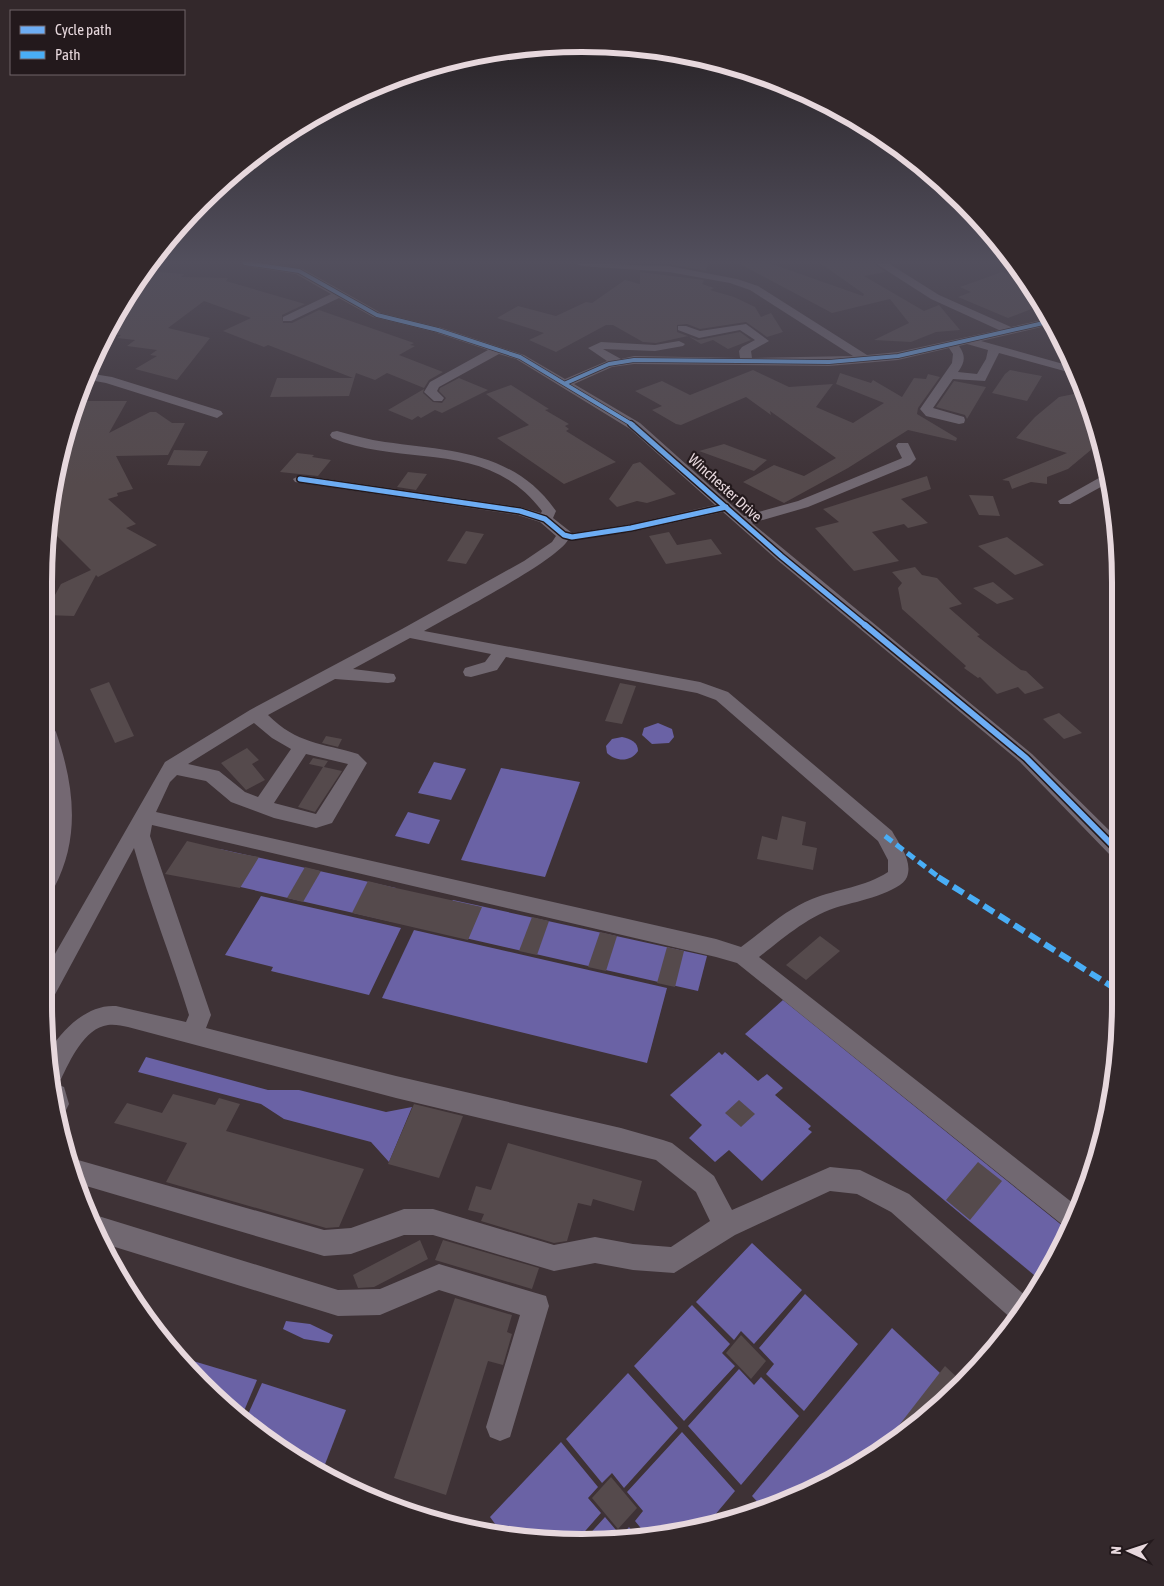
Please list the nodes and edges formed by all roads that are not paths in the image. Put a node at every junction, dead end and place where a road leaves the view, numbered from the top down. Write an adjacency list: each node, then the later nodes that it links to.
1 (459, 337): 9 (street, Winchester Drive)
2 (757, 337): 11 (street)
3 (830, 337): 10 (street)
4 (983, 337): 5 (street)
5 (969, 341): 7 (street); 8 (street)
6 (678, 344): 12 (street)
7 (953, 345): 10 (street); 14 (street)
8 (994, 349): 13 (street); 14 (street)
9 (498, 350): 16 (street, Winchester Drive); 17 (street)
10 (865, 360): 11 (street)
11 (747, 361): 12 (street)
12 (618, 362): 16 (street)
13 (1067, 369)
14 (952, 375): 19 (street)
15 (94, 378): 18 (street)
16 (566, 383): 25 (street, Winchester Drive)
17 (438, 398)
18 (217, 414)
19 (959, 420)
20 (337, 435): 26 (street)
21 (903, 446): 27 (street)
22 (300, 479): 26 (street)
23 (1101, 481): 24 (street)
24 (1066, 501)
25 (726, 507): 27 (street, Winchester Drive); 28 (street)
26 (545, 519): 28 (street)
27 (742, 521): 41 (street, Winchester Drive)
28 (564, 535): 29 (street)
29 (408, 633): 30 (street); 32 (street)
30 (501, 651): 31 (street); 43 (street)
31 (471, 672)
32 (332, 673): 33 (street); 34 (street)
33 (388, 678)
34 (256, 714): 35 (street); 37 (street)
35 (301, 748): 39 (street); 39 (street)
36 (53, 764): 42 (main road)
37 (172, 767): 38 (street); 39 (street)
38 (153, 796): 40 (street); 44 (street)
39 (263, 806)
40 (144, 816): 43 (street); 45 (street)
41 (1112, 845)
42 (53, 861)
43 (744, 957): 48 (street)
44 (53, 977)
45 (193, 1033): 46 (street); 49 (street)
46 (56, 1062)
47 (81, 1173): 49 (street)
48 (1068, 1215)
49 (726, 1226): 51 (street)
50 (104, 1231): 52 (street)
51 (1016, 1306)
52 (500, 1427)

